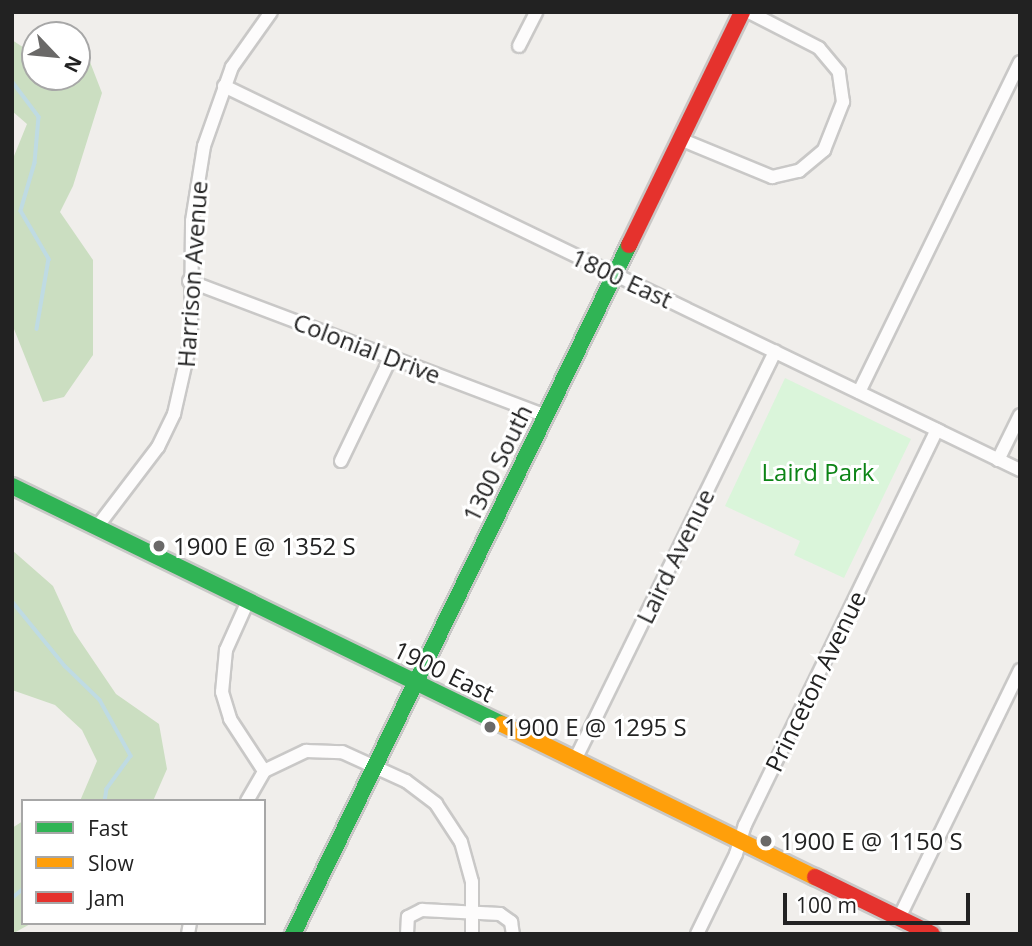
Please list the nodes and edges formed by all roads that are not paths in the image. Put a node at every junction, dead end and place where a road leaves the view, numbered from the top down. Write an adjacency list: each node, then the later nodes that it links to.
1 (271, 12): 7 (street, Harrison Avenue)
2 (536, 12): 5 (street)
3 (742, 12): 8 (street, 1300 South)
4 (749, 12): 8 (street)
5 (519, 46)
6 (1020, 62): 13 (street)
7 (224, 86): 9 (street, 1800 East); 10 (street, Harrison Avenue)
8 (680, 139): 9 (street, 1300 South)
9 (614, 275): 11 (street, 1800 East); 15 (street, 1300 South)
10 (189, 281): 12 (street, Colonial Drive); 21 (street, Harrison Avenue)
11 (775, 351): 13 (street, 1800 East); 25 (street, Laird Avenue)
12 (391, 357): 15 (street, Colonial Drive); 18 (street)
13 (859, 391): 16 (street, 1800 East)
14 (1020, 415): 17 (street)
15 (546, 416): 24 (street, 1300 South)
16 (937, 430): 17 (street, 1800 East); 29 (street, Princeton Avenue)
17 (998, 460): 19 (street, 1800 East)
18 (341, 461)
19 (1020, 470)
20 (12, 486): 21 (street, 1900 East)
21 (97, 527): 22 (street, 1900 East)
22 (248, 601): 24 (street, 1900 East); 27 (street)
23 (1020, 670): 31 (street)
24 (416, 682): 25 (street, 1900 East); 26 (street, 1300 South)
25 (575, 760): 29 (street, 1900 East)
26 (376, 765): 27 (street); 30 (street); 32 (street, 1300 South)
27 (264, 771): 28 (street)
28 (248, 799)
29 (740, 840): 31 (street, 1900 East); 36 (street, Princeton Avenue)
30 (473, 913): 33 (street); 34 (street); 35 (street)
31 (899, 918): 37 (street, 1900 East)
32 (293, 934)
33 (407, 934)
34 (472, 934)
35 (513, 934)
36 (697, 934)
37 (932, 934)

